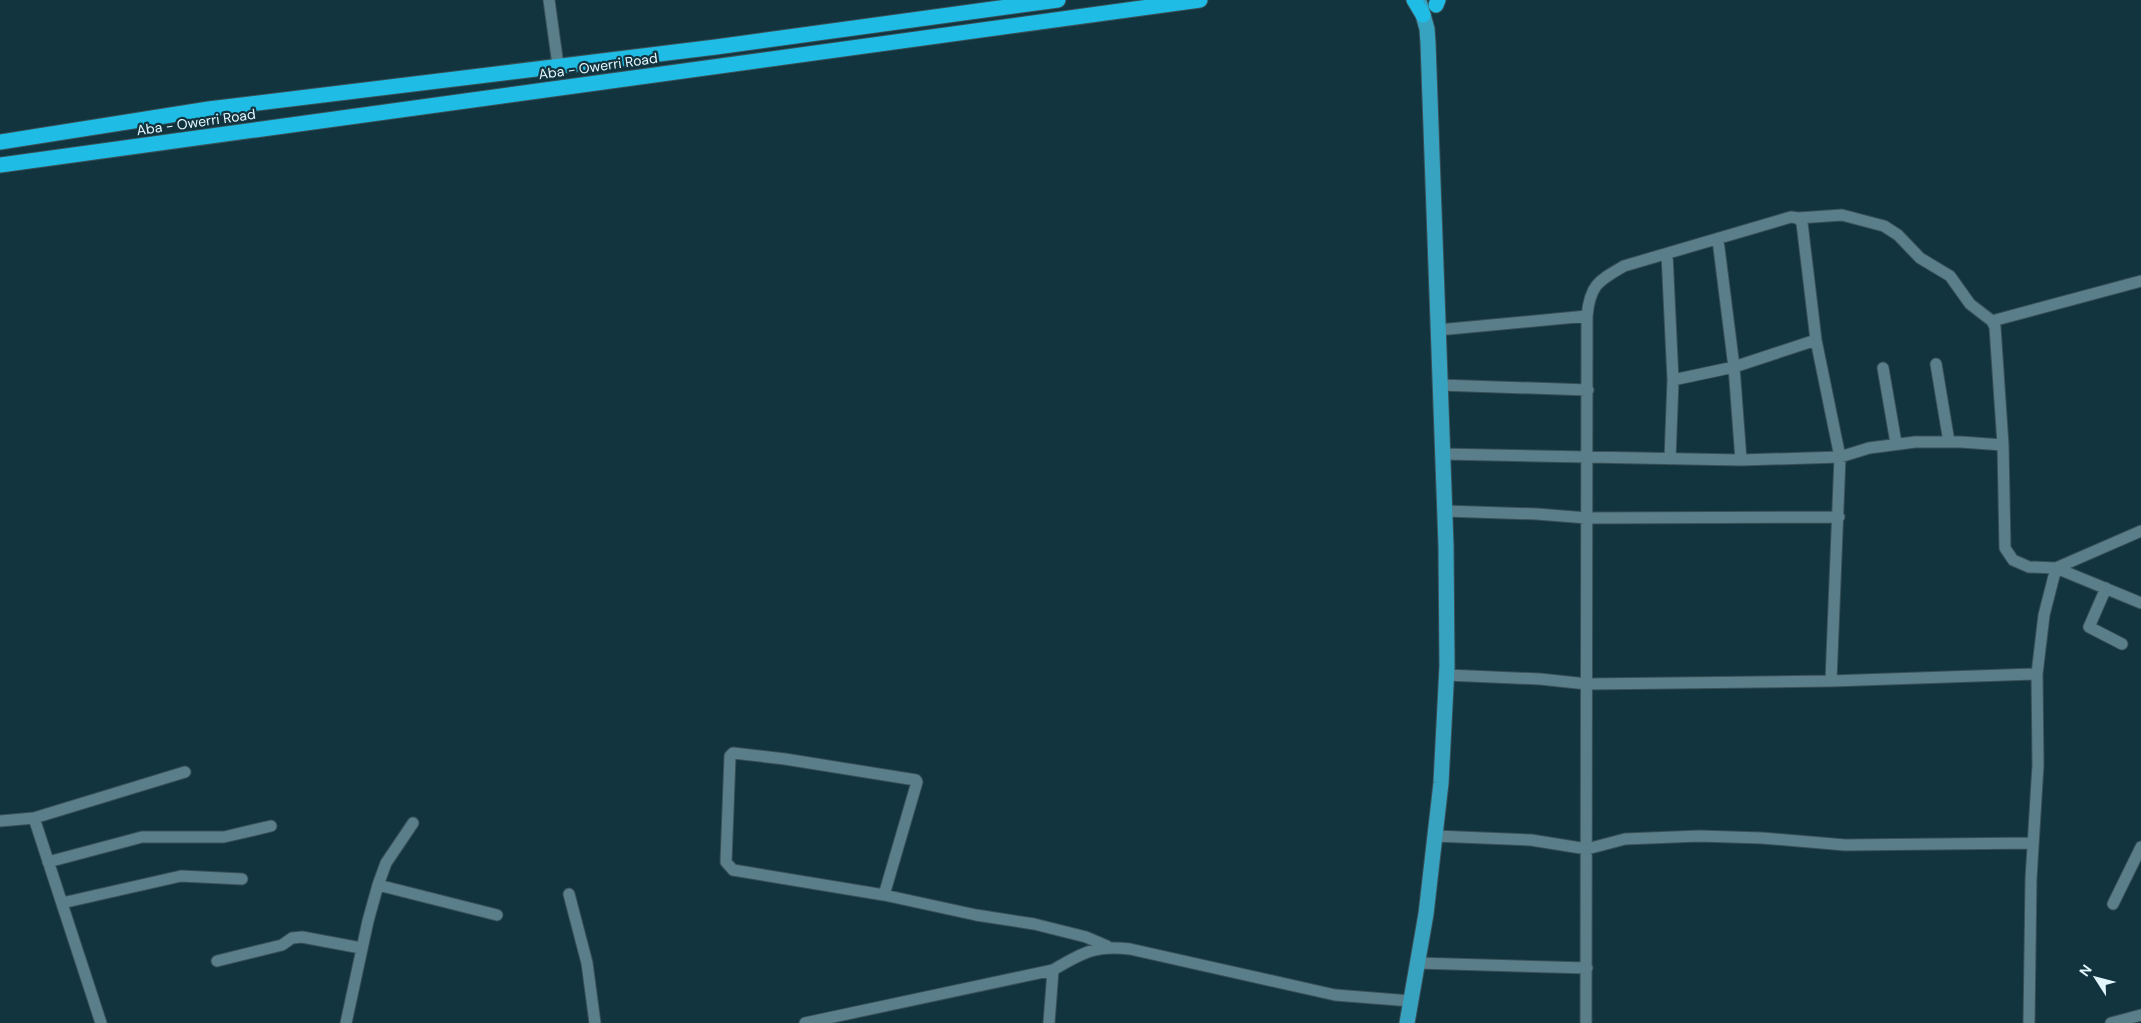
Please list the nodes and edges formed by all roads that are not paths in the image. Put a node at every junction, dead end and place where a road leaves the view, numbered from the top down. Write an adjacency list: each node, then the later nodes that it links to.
1 (549, 0): 11 (street)
2 (1058, 0): 8 (highway, Aba - Owerri Road)
3 (1200, 0): 10 (highway, Aba - Owerri Road)
4 (1414, 0): 7 (highway)
5 (1419, 0): 7 (main road)
6 (1437, 2): 9 (main road)
7 (1423, 15): 9 (main road)
8 (794, 36): 10 (highway); 11 (highway, Aba - Owerri Road)
9 (1428, 43): 22 (main road)
10 (795, 54): 14 (highway, Aba - Owerri Road)
11 (558, 65): 12 (highway, Aba - Owerri Road)
12 (26, 138): 13 (highway, Aba - Owerri Road); 14 (highway)
13 (0, 142)
14 (28, 161): 15 (highway, Aba - Owerri Road)
15 (0, 165)
16 (1798, 218): 17 (street); 21 (street); 23 (street)
17 (1718, 240): 18 (street); 25 (street)
18 (1667, 254): 20 (street); 27 (street)
19 (2141, 281): 21 (street)
20 (1587, 316): 22 (street); 29 (street)
21 (1992, 322): 32 (street)
22 (1438, 330): 28 (main road)
23 (1816, 340): 25 (street); 34 (street)
24 (1936, 364): 30 (street)
25 (1734, 367): 27 (street); 37 (street)
26 (1883, 368): 31 (street)
27 (1673, 380): 36 (street)
28 (1440, 385): 29 (street); 33 (main road)
29 (1588, 390): 35 (street)
30 (1949, 442): 31 (street); 32 (street)
31 (1896, 444): 34 (street)
32 (2003, 445): 42 (street)
33 (1442, 454): 35 (street); 38 (main road)
34 (1840, 456): 37 (street); 39 (street)
35 (1588, 457): 36 (street); 40 (street)
36 (1670, 459): 37 (street)
37 (1741, 460)
38 (1445, 511): 40 (street); 47 (main road)
39 (1839, 517): 40 (street); 48 (street)
40 (1587, 518): 49 (street)
41 (2141, 531): 42 (street)
42 (2056, 568): 43 (street); 46 (street)
43 (2106, 588): 44 (street); 45 (street)
44 (2141, 603)
45 (2122, 644)
46 (2037, 674): 48 (street); 56 (street)
47 (1447, 675): 49 (street); 55 (main road)
48 (1831, 681): 49 (street)
49 (1587, 684): 58 (street)
50 (184, 772): 51 (street)
51 (34, 818): 52 (street); 59 (street)
52 (0, 821)
53 (414, 823): 61 (street)
54 (271, 826): 59 (street)
55 (1435, 836): 58 (street); 70 (main road)
56 (2033, 844): 58 (street); 82 (street)
57 (2141, 847): 65 (street)
58 (1587, 848): 71 (street)
59 (48, 862): 64 (street)
60 (242, 879): 64 (street)
61 (378, 885): 66 (street); 68 (street)
62 (569, 894): 77 (street)
63 (884, 895): 63 (street); 67 (street)
64 (62, 903): 75 (street)
65 (2113, 904)
66 (497, 915)
67 (1107, 946): 72 (street); 73 (street)
68 (362, 948): 69 (street); 76 (street)
69 (216, 961)
70 (1417, 963): 71 (street); 73 (main road)
71 (1588, 968): 81 (street)
72 (1052, 970): 78 (street); 79 (street)
73 (1411, 1001): 80 (main road)
74 (2141, 1015): 83 (street)
75 (101, 1023)
76 (346, 1023)
77 (594, 1023)
78 (805, 1023)
79 (1049, 1023)
80 (1407, 1023)
81 (1586, 1023)
82 (2029, 1023)
83 (2111, 1023)

